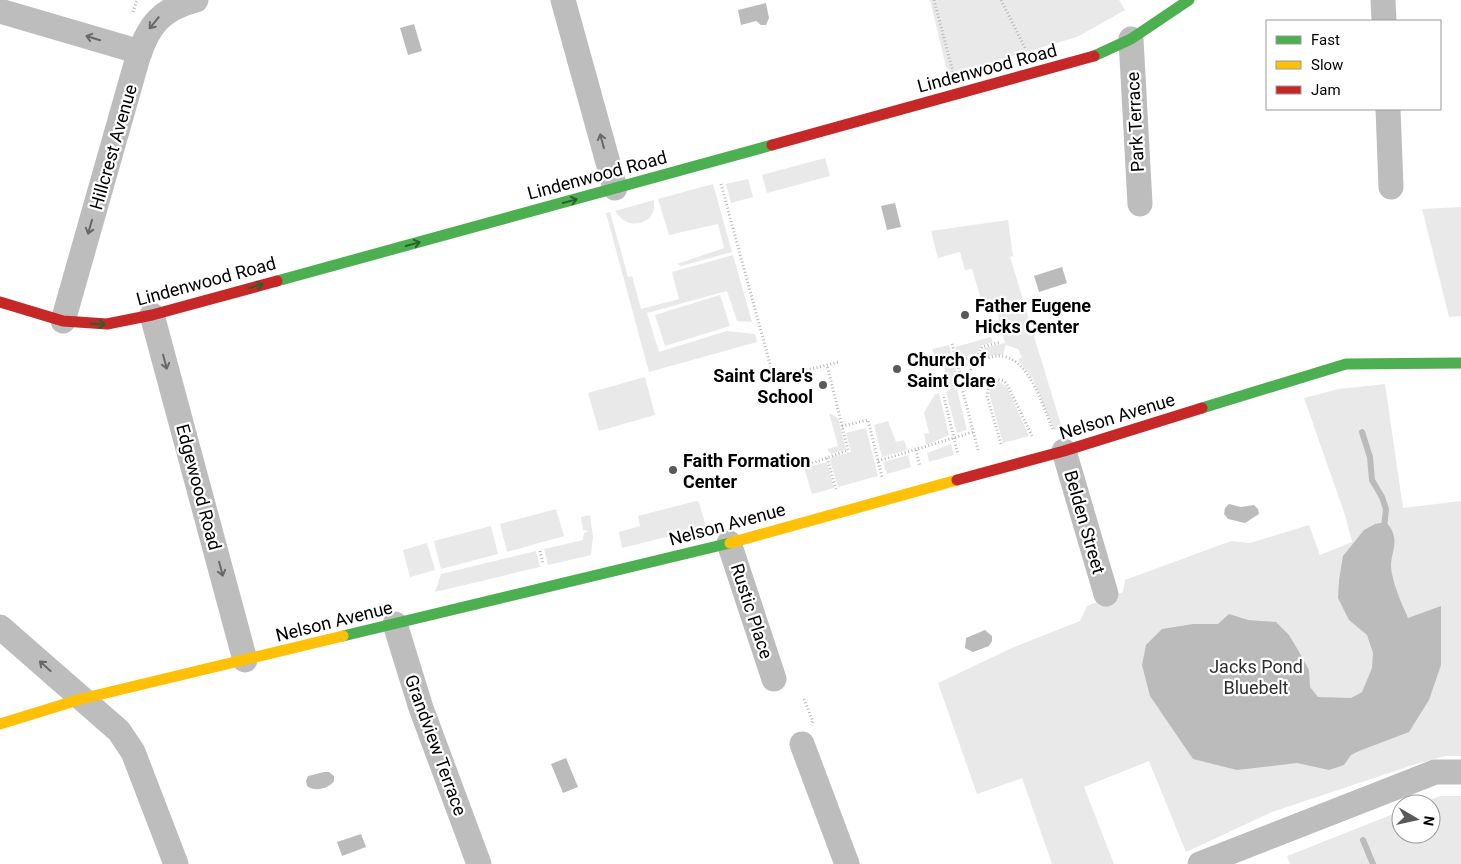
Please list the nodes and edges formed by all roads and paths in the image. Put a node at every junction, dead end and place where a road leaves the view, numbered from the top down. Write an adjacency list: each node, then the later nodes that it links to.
1 (196, 0): 10 (street, Hillcrest Avenue, one-way to 10)
2 (563, 0): 16 (street, one-way to 2)
3 (934, 0): 12 (path)
4 (1001, 0): 11 (path)
5 (1189, 0): 9 (street, Lindenwood Road)
6 (1382, 0): 8 (street)
7 (0, 10): 10 (street, one-way to 7)
8 (1384, 20)
9 (1131, 39): 16 (street, Lindenwood Road); 17 (street, Park Terrace)
10 (140, 52): 20 (street, Hillcrest Avenue, one-way to 20)
11 (1029, 55)
12 (954, 76)
13 (1388, 110): 15 (street)
14 (720, 182): 30 (path)
15 (1391, 187)
16 (614, 188): 19 (street, Lindenwood Road, one-way to 16)
17 (1140, 204)
18 (0, 302): 20 (street, Lindenwood Road)
19 (152, 315): 20 (street, Lindenwood Road, one-way to 19); 54 (street, Edgewood Road, one-way to 54)
20 (63, 321)
21 (1001, 342): 23 (path)
22 (952, 344): 25 (path)
23 (979, 355): 25 (path); 28 (path)
24 (839, 362): 27 (path)
25 (956, 362): 31 (path)
26 (1461, 363): 37 (street, Nelson Avenue)
27 (828, 365): 29 (path); 33 (path)
28 (973, 366): 31 (path); 37 (path)
29 (803, 372)
30 (774, 379)
31 (964, 385): 34 (path)
32 (944, 397): 35 (path)
33 (842, 426): 41 (path); 43 (path)
34 (973, 432): 35 (path); 40 (path)
35 (954, 438): 39 (path); 42 (path)
36 (1033, 439): 38 (path)
37 (1059, 442): 48 (street, Nelson Avenue); 51 (street, Belden Street)
38 (1002, 447)
39 (916, 450): 43 (path); 45 (path)
40 (978, 454)
41 (827, 458): 44 (path); 47 (path)
42 (960, 458)
43 (878, 461): 46 (path)
44 (798, 468)
45 (921, 468)
46 (883, 478)
47 (837, 493)
48 (729, 543): 52 (street, Nelson Avenue); 55 (street, Rustic Place)
49 (540, 550): 50 (path)
50 (545, 570)
51 (1106, 594)
52 (395, 624): 54 (street, Nelson Avenue); 63 (street, Grandview Terrace)
53 (0, 627): 57 (street, one-way to 53)
54 (245, 660): 57 (street, Nelson Avenue)
55 (774, 679)
56 (804, 698): 58 (path)
57 (81, 699): 59 (street, Nelson Avenue); 62 (street)
58 (813, 721)
59 (0, 724)
60 (802, 744): 64 (street)
61 (1461, 772): 65 (street)
62 (176, 864)
63 (479, 864)
64 (847, 864)
65 (1200, 864)

